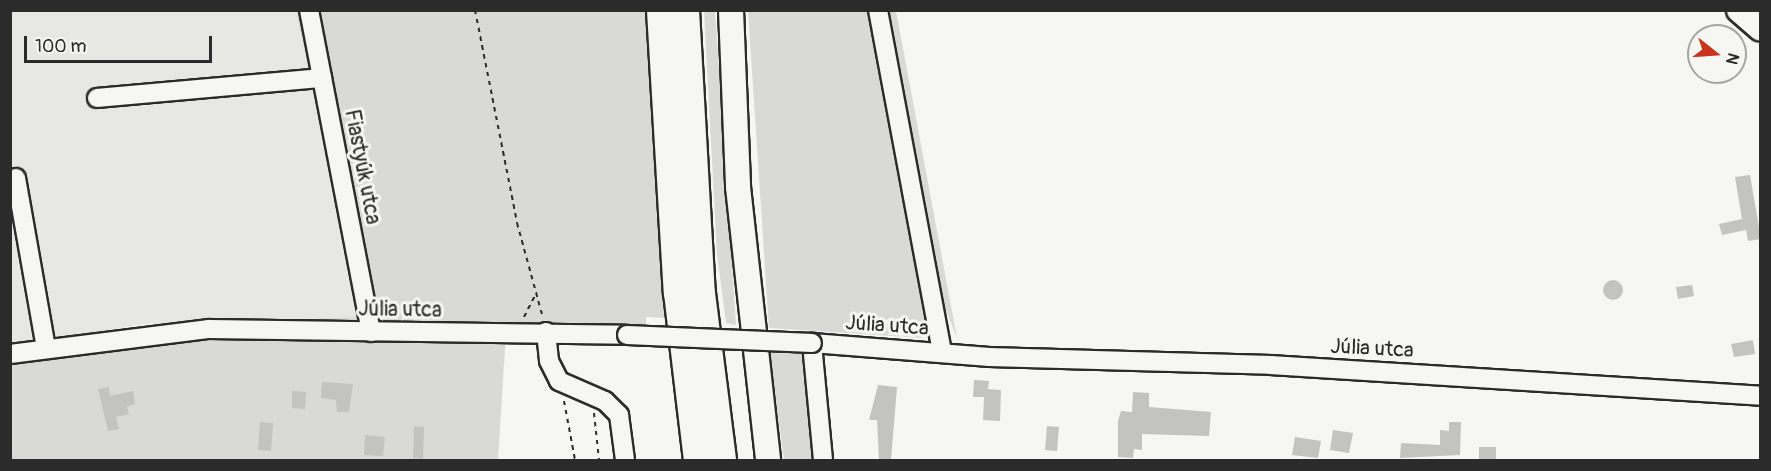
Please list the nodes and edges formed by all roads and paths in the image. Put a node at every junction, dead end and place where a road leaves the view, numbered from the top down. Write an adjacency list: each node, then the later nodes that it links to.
1 (309, 10): 9 (street, Fiastyúk utca)
2 (475, 10): 12 (path)
3 (660, 10): 26 (highway)
4 (685, 10): 27 (highway)
5 (731, 10): 28 (main road)
6 (878, 10): 18 (street)
7 (1739, 10): 8 (main road)
8 (1761, 28)
9 (322, 78): 10 (street); 13 (street, Fiastyúk utca)
10 (98, 98)
11 (16, 178): 17 (street)
12 (537, 290): 14 (path); 15 (path)
13 (371, 332): 15 (street, Júlia utca); 17 (street, Júlia utca)
14 (546, 332): 15 (street, Júlia utca); 16 (street, Júlia utca, bridge); 20 (street)
15 (504, 335)
16 (812, 343): 18 (street, Júlia utca); 29 (street)
17 (46, 348): 19 (street, Júlia utca)
18 (942, 352): 22 (street, Júlia utca)
19 (10, 354)
20 (559, 381): 21 (street); 23 (path)
21 (586, 394): 24 (path); 25 (street)
22 (1761, 396)
23 (575, 460)
24 (599, 460)
25 (625, 460)
26 (697, 460)
27 (722, 460)
28 (768, 460)
29 (823, 460)

